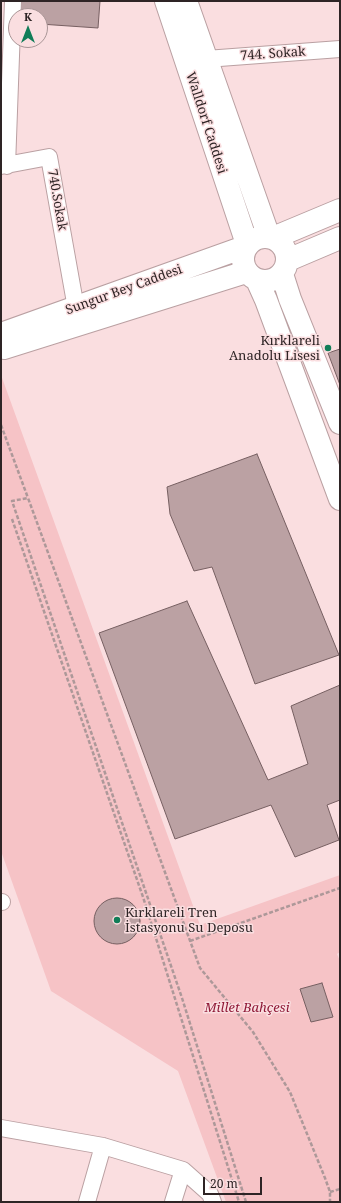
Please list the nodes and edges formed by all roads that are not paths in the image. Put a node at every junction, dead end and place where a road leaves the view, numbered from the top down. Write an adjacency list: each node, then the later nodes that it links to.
1 (13, 1): 6 (street, 740.Sokak)
2 (166, 1): 9 (main road, Walldorf Caddesi)
3 (186, 1): 5 (main road, Walldorf Caddesi)
4 (340, 49): 5 (street, 744. Sokak)
5 (206, 59): 9 (main road, Walldorf Caddesi)
6 (4, 166): 12 (street, 740.Sokak)
7 (340, 210): 9 (main road, Sungur Bey Caddesi)
8 (340, 238): 10 (main road)
9 (260, 241): 10 (main road); 11 (main road); 12 (main road, Sungur Bey Caddesi)
10 (285, 267): 11 (main road); 15 (main road)
11 (251, 276): 14 (main road, Sungur Bey Caddesi); 16 (main road)
12 (78, 307): 13 (main road, Sungur Bey Caddesi)
13 (1, 334)
14 (1, 349)
15 (340, 423)
16 (340, 499)
17 (1, 1128): 18 (street)
18 (103, 1146): 19 (street); 20 (street)
19 (183, 1170): 21 (street); 22 (street)
20 (87, 1202)
21 (173, 1202)
22 (213, 1202)

